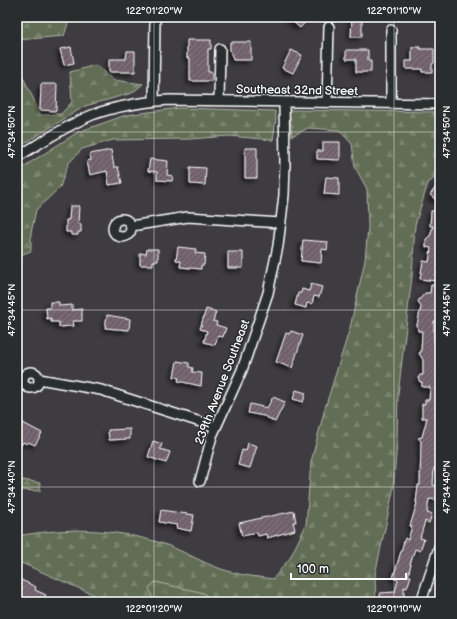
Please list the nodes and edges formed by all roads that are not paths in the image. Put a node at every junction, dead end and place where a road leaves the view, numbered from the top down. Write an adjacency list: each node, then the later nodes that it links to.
1 (155, 17): 6 (street)
2 (329, 27): 8 (street)
3 (391, 30): 9 (street)
4 (220, 49): 5 (street)
5 (219, 100): 6 (street, Southeast 32nd Street); 7 (street, Southeast 32nd Street)
6 (154, 101): 11 (street, Southeast 32nd Street)
7 (284, 102): 8 (street, Southeast 32nd Street); 12 (street, 239th Avenue Southeast)
8 (327, 102): 9 (street, Southeast 32nd Street)
9 (391, 104): 10 (street, Southeast 32nd Street)
10 (440, 104)
11 (17, 157)
12 (281, 223): 13 (street); 15 (street, 239th Avenue Southeast)
13 (130, 226)
14 (39, 379): 15 (street)
15 (216, 427): 16 (street, 239th Avenue Southeast)
16 (200, 481)
17 (440, 544): 18 (street)
18 (421, 602)

